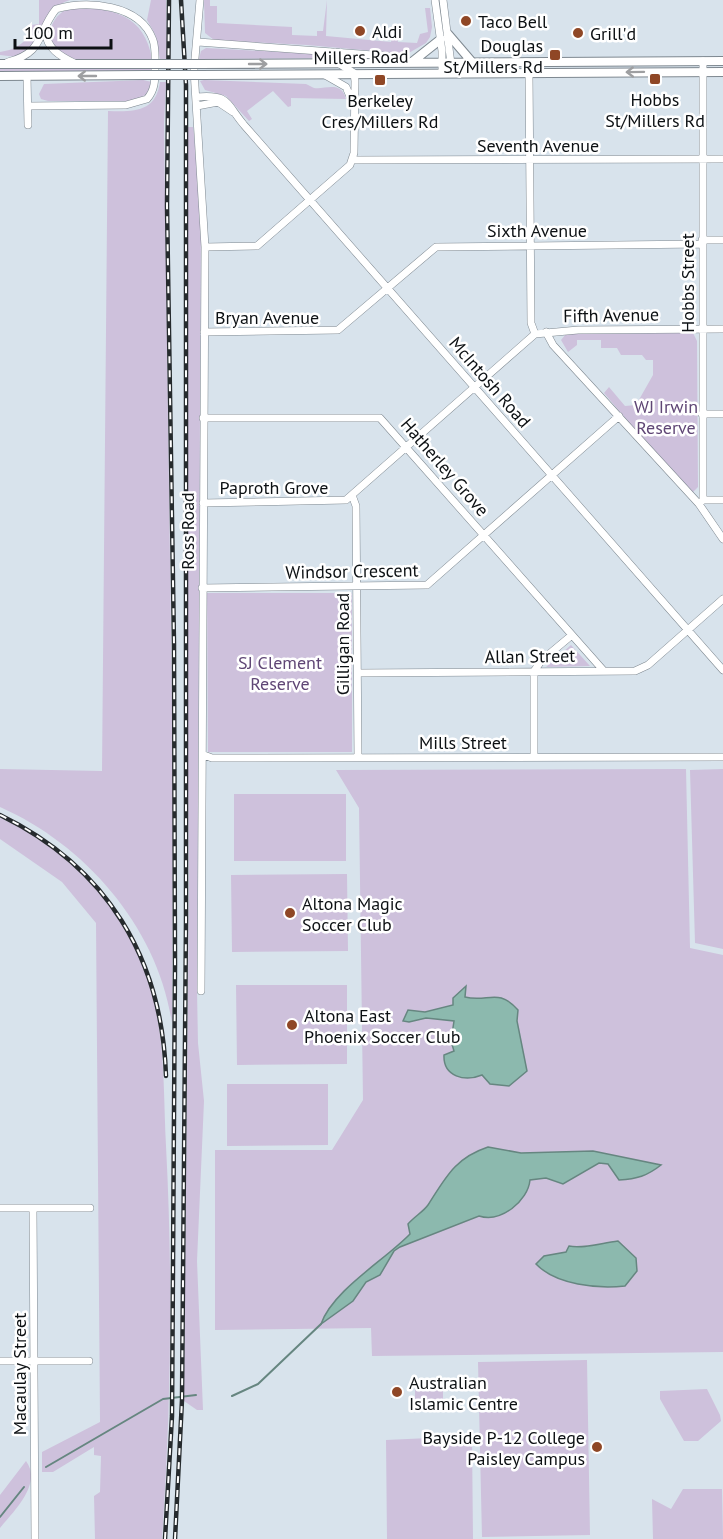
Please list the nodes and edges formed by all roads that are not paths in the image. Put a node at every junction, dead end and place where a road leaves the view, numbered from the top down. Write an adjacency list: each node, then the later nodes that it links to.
1 (200, 0): 6 (street, Ross Road)
2 (435, 0): 5 (street)
3 (443, 0): 5 (street)
4 (45, 29): 14 (street); 15 (street); 27 (street)
5 (445, 36): 7 (street); 10 (main road); 11 (street); 12 (main road)
6 (198, 42): 10 (street, Millers Road); 16 (street, Ross Road)
7 (442, 61): 10 (main road, Millers Road); 11 (main road, Millers Road); 17 (street)
8 (703, 61): 9 (main road, Millers Road); 12 (main road, Millers Road); 19 (street, Hobbs Street)
9 (723, 61)
10 (408, 62): 13 (main road, Millers Road)
11 (452, 62): 12 (main road, Millers Road); 18 (street)
12 (472, 62)
13 (338, 63): 16 (main road, Millers Road, one-way to 13); 23 (street)
14 (0, 64): 15 (main road, Millers Road)
15 (76, 65): 16 (main road, Millers Road, bridge)
16 (198, 70): 22 (main road, Millers Road); 25 (main road, Millers Road, one-way to 25, bridge); 26 (street, Ross Road)
17 (442, 72): 18 (main road, Millers Road); 23 (main road, Millers Road)
18 (452, 72): 21 (main road, Millers Road)
19 (703, 72): 20 (main road, Millers Road); 21 (main road, Millers Road, one-way to 21); 32 (street, Hobbs Street)
20 (723, 72)
21 (529, 73): 35 (street)
22 (324, 74): 23 (main road, Millers Road); 29 (street)
23 (354, 74): 29 (street)
24 (0, 76): 25 (main road, Millers Road)
25 (27, 76): 27 (street)
26 (196, 97): 28 (street, Ross Road); 30 (street, McIntosh Road)
27 (29, 106): 31 (street)
28 (197, 106): 30 (street, McIntosh Road); 40 (street, Ross Road)
29 (354, 112): 34 (street)
30 (235, 114): 36 (street, McIntosh Road)
31 (28, 125)
32 (702, 159): 33 (street, Seventh Avenue); 35 (street, Seventh Avenue); 38 (street, Hobbs Street)
33 (723, 159)
34 (352, 160): 35 (street, Seventh Avenue); 36 (street)
35 (530, 160): 39 (street)
36 (310, 200): 40 (street); 41 (street, McIntosh Road)
37 (723, 240): 38 (street, Sixth Avenue)
38 (702, 242): 39 (street, Sixth Avenue); 42 (street, Hobbs Street)
39 (530, 245): 41 (street, Sixth Avenue); 46 (street)
40 (205, 247): 44 (street, Ross Road)
41 (387, 288): 44 (street, Bryan Avenue); 47 (street, McIntosh Road)
42 (702, 329): 43 (street, Fifth Avenue); 45 (street, Fifth Avenue); 48 (street, Hobbs Street)
43 (723, 329)
44 (204, 332): 51 (street, Ross Road)
45 (546, 332): 46 (street, Fifth Avenue); 50 (street)
46 (535, 334): 47 (street, Paproth Grove)
47 (474, 388): 52 (street, Paproth Grove); 53 (street, McIntosh Road)
48 (702, 414): 49 (street); 57 (street, Hobbs Street)
49 (723, 414)
50 (619, 416): 53 (street, Windsor Crescent); 57 (street)
51 (203, 418): 52 (street, Hatherley Grove); 56 (street, Ross Road)
52 (407, 447): 54 (street, Paproth Grove); 58 (street, Hatherley Grove)
53 (552, 476): 58 (street, Windsor Crescent); 63 (street, McIntosh Road)
54 (352, 495): 56 (street, Paproth Grove); 60 (street, Gilligan Road)
55 (723, 500): 57 (street)
56 (202, 502): 61 (street, Ross Road)
57 (701, 502): 59 (street)
58 (484, 535): 60 (street, Windsor Crescent); 64 (street, Hatherley Grove)
59 (723, 540)
60 (357, 587): 61 (street, Windsor Crescent); 68 (street, Gilligan Road)
61 (202, 588): 69 (street, Ross Road)
62 (723, 599): 63 (street, Allan Street)
63 (688, 630): 65 (street, Allan Street); 66 (street, McIntosh Road)
64 (572, 635): 65 (street, Hatherley Grove); 67 (street)
65 (603, 670): 67 (street, Allan Street)
66 (723, 670)
67 (534, 671): 68 (street, Allan Street); 71 (street)
68 (358, 673): 70 (street, Gilligan Road)
69 (204, 755): 70 (street, Mills Street); 73 (street, Ross Road)
70 (358, 757): 71 (street, Mills Street)
71 (534, 757): 72 (street, Mills Street)
72 (723, 757)
73 (201, 991)
74 (0, 1208): 75 (street)
75 (33, 1208): 76 (street); 78 (street, Macaulay Street)
76 (90, 1208)
77 (0, 1361): 78 (street)
78 (34, 1361): 79 (street); 80 (street, Macaulay Street)
79 (88, 1361)
80 (35, 1539)

